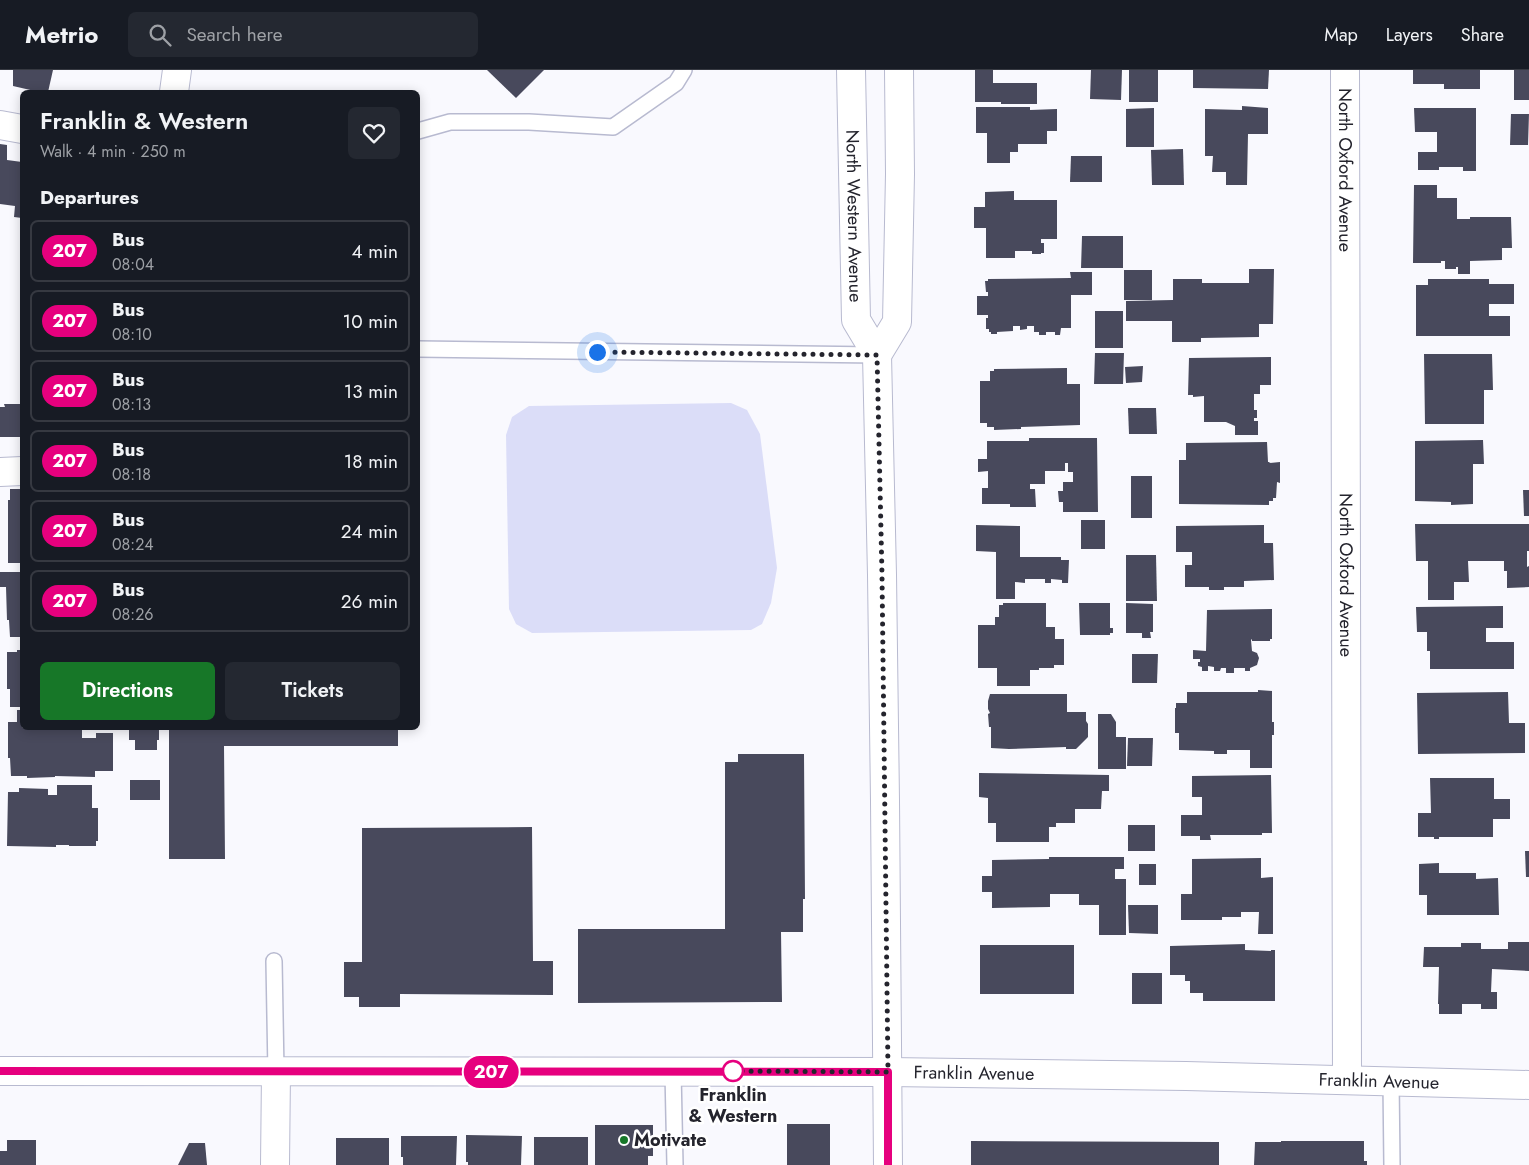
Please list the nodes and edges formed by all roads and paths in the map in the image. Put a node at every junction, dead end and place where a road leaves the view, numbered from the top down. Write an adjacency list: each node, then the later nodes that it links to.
1 (177, 70): 6 (main road)
2 (684, 70): 9 (lane)
3 (851, 70): 11 (main road, North Western Avenue)
4 (899, 70): 11 (main road)
5 (1344, 70): 19 (main road, North Oxford Avenue)
6 (174, 90)
7 (0, 125): 8 (main road)
8 (20, 128)
9 (420, 130)
10 (420, 349): 11 (lane)
11 (877, 355): 18 (main road, North Western Avenue)
12 (20, 471): 13 (main road)
13 (0, 472)
14 (274, 961): 16 (lane)
15 (0, 1071): 16 (main road, Franklin Avenue)
16 (276, 1072): 17 (main road, Franklin Avenue); 22 (main road)
17 (673, 1072): 18 (main road, Franklin Avenue); 23 (lane)
18 (888, 1072): 19 (main road, Franklin Avenue); 24 (main road, North Western Avenue)
19 (1347, 1080): 20 (main road, Franklin Avenue)
20 (1392, 1081): 21 (main road, Franklin Avenue); 25 (lane)
21 (1529, 1084)
22 (275, 1165)
23 (675, 1165)
24 (888, 1165)
25 (1392, 1165)

